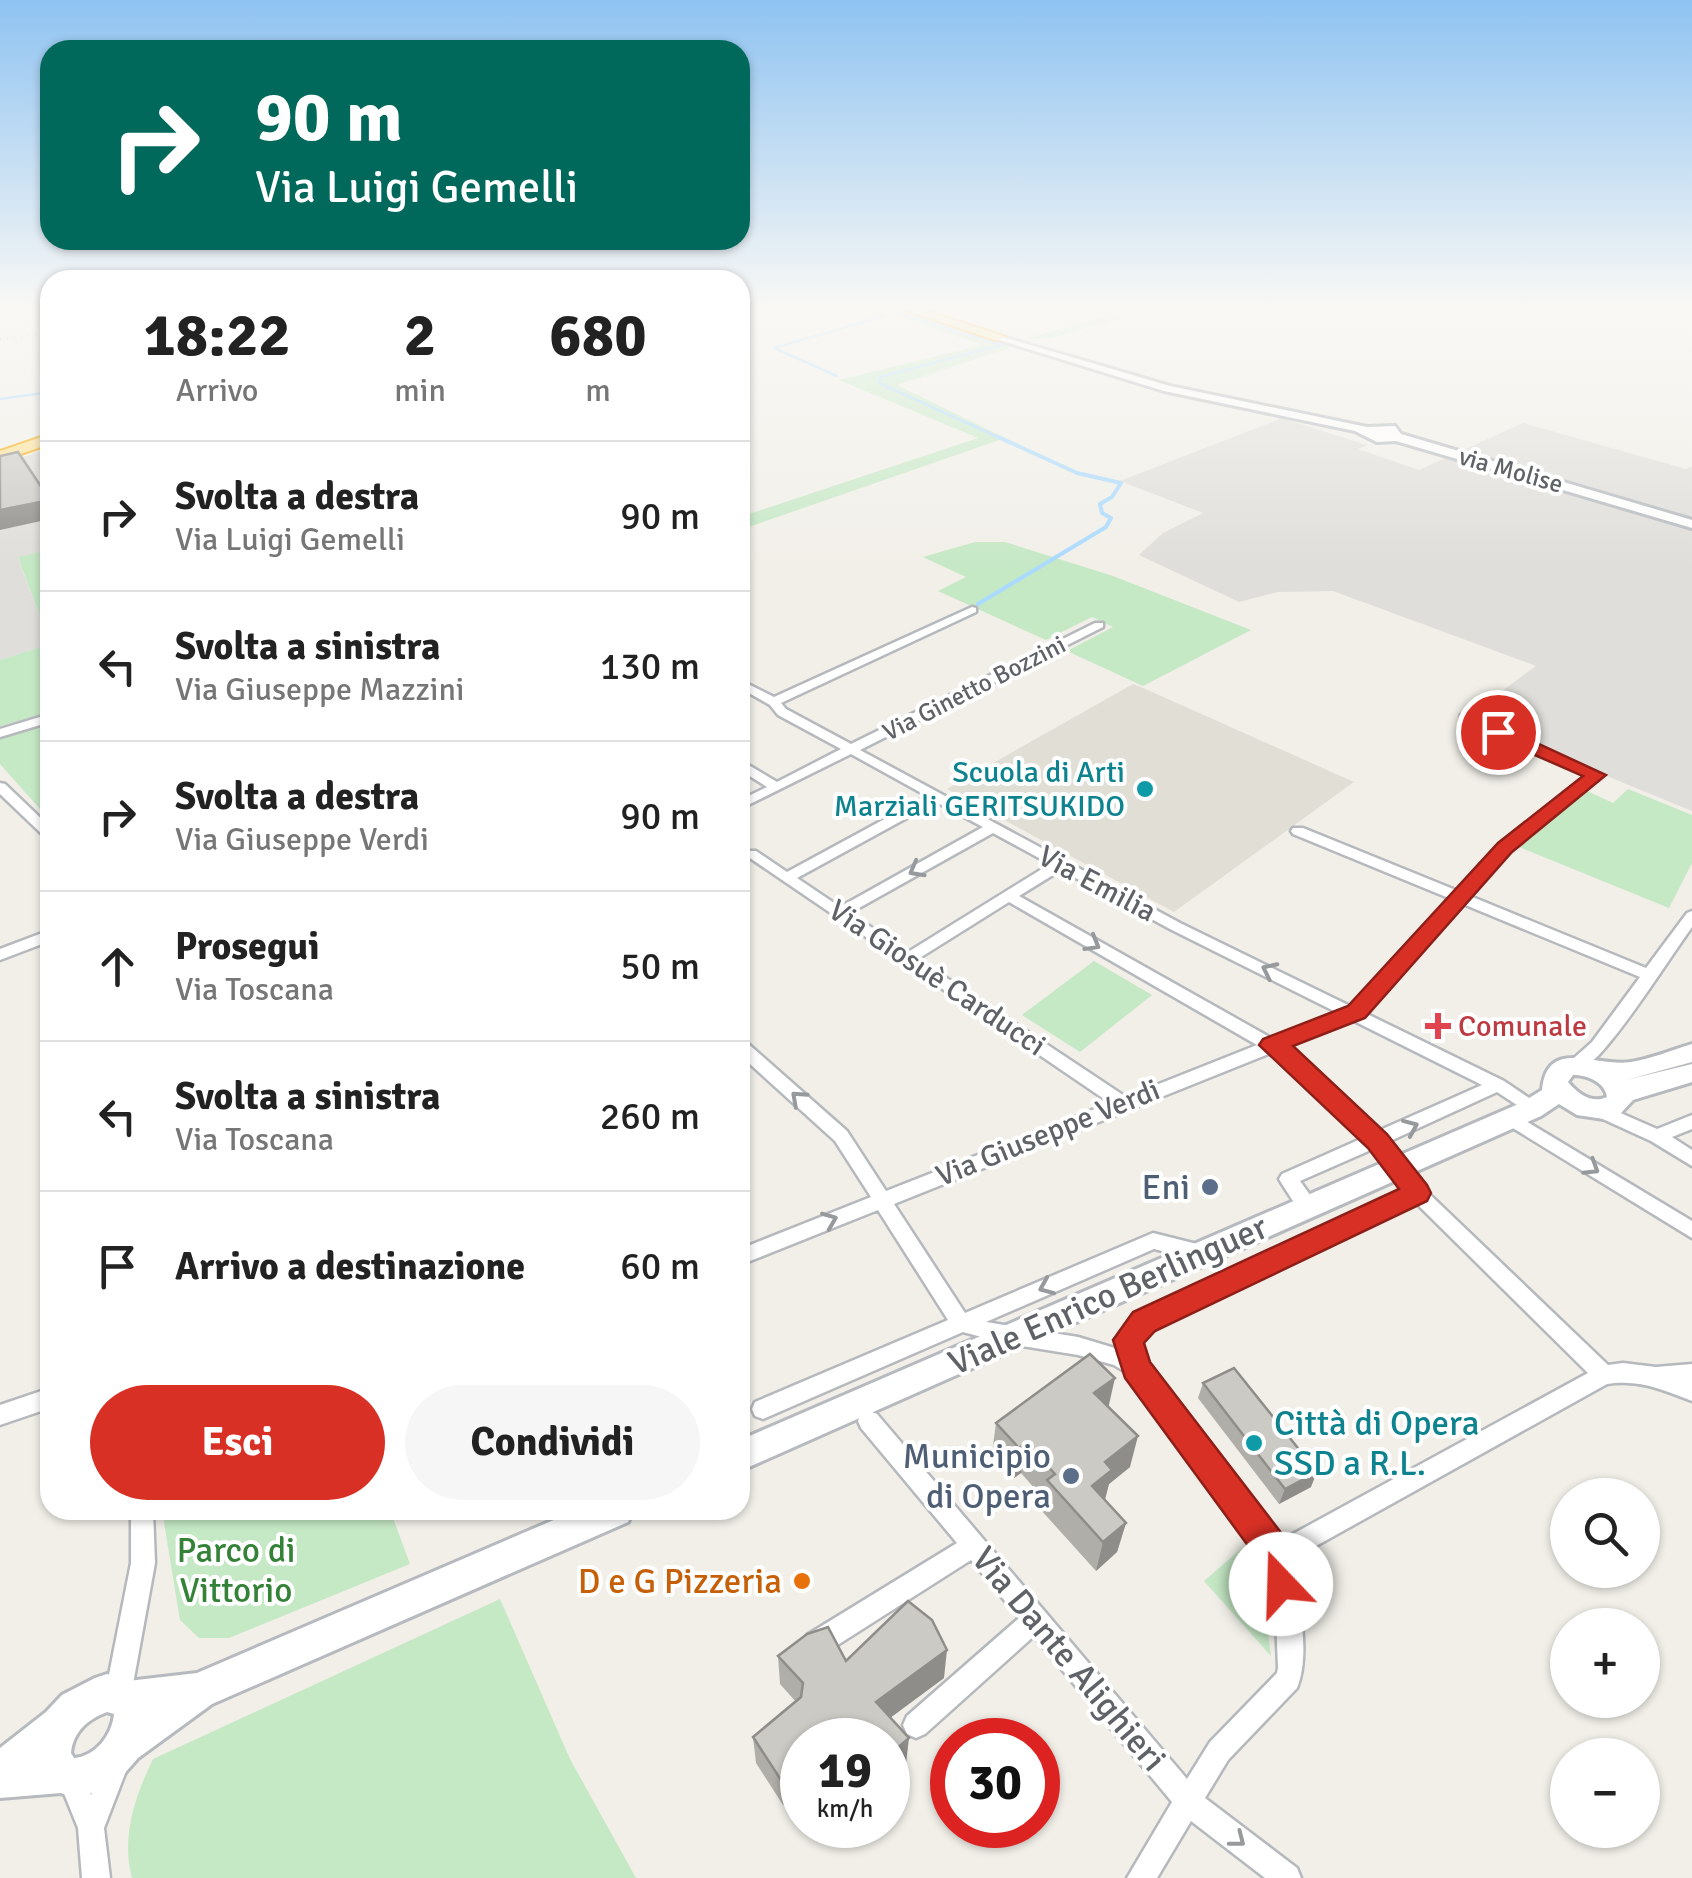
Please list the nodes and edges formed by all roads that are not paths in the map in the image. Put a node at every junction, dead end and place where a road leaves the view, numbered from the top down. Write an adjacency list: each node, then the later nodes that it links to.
1 (1176, 392): 4 (street, via Molise)
2 (40, 439): 3 (highway)
3 (0, 453)
4 (1692, 524)
5 (972, 610): 8 (street)
6 (1099, 624): 12 (street, Via Ginetto Bozzini)
7 (750, 689): 8 (street, Via Emilia)
8 (774, 702): 12 (street, Via Emilia)
9 (1465, 718): 25 (street)
10 (40, 721): 11 (street)
11 (0, 733)
12 (850, 750): 15 (street, Via Ginetto Bozzini); 16 (street, Via Emilia)
13 (750, 770): 15 (street)
14 (3, 787): 18 (street)
15 (776, 787): 17 (street, Via Ginetto Bozzini)
16 (935, 797): 19 (street, Via Emilia); 23 (street)
17 (750, 800)
18 (40, 824)
19 (992, 828): 22 (street, Via Emilia); 26 (street, one-way to 26)
20 (1298, 830): 25 (street)
21 (751, 854): 23 (street, Via Giosuè Carducci)
22 (1060, 864): 24 (street); 32 (street, Via Emilia, one-way to 22)
23 (786, 878): 26 (street, Via Giosuè Carducci)
24 (1009, 896): 30 (street); 33 (street, one-way to 33)
25 (1460, 898): 31 (street); 32 (street)
26 (839, 913): 30 (street, Via Giosuè Carducci)
27 (1692, 916): 31 (street)
28 (40, 939): 29 (street)
29 (0, 955)
30 (907, 958): 41 (street, Via Giosuè Carducci)
31 (1648, 975): 36 (street)
32 (1356, 1012): 33 (street, Via Giuseppe Verdi); 39 (street, Via Emilia)
33 (1272, 1045): 41 (street, Via Giuseppe Verdi); 45 (street)
34 (1692, 1054): 36 (street)
35 (750, 1057): 49 (street, one-way to 35)
36 (1600, 1064): 38 (street); 40 (street)
37 (1692, 1073): 40 (street, Viale Enrico Berlinguer)
38 (1565, 1076): 40 (street); 42 (street, Viale Enrico Berlinguer)
39 (1498, 1085): 42 (street, Via Emilia); 45 (street, one-way to 39)
40 (1606, 1102): 42 (street, Viale Enrico Berlinguer); 44 (street)
41 (1123, 1103): 49 (street, Via Giuseppe Verdi)
42 (1520, 1113): 47 (street, Viale Enrico Berlinguer); 51 (street, Via Emilia, one-way to 51)
43 (1692, 1122): 44 (street)
44 (1656, 1136): 46 (street)
45 (1377, 1141): 47 (street); 50 (street)
46 (1692, 1159)
47 (1398, 1168): 48 (street); 50 (street, Viale Enrico Berlinguer)
48 (1417, 1193): 57 (street); 59 (street)
49 (882, 1199): 52 (street, Via Giuseppe Verdi, one-way to 49); 54 (street)
50 (1308, 1206): 53 (street, Viale Enrico Berlinguer)
51 (1692, 1230)
52 (750, 1253)
53 (1202, 1253): 54 (street, one-way to 54); 55 (street, Viale Enrico Berlinguer)
54 (961, 1323): 55 (street); 56 (street); 63 (street)
55 (1012, 1337): 56 (street, Viale Enrico Berlinguer); 57 (street)
56 (947, 1366): 66 (street, Viale Enrico Berlinguer)
57 (1136, 1368): 70 (street)
58 (1692, 1373): 60 (street)
59 (1604, 1375): 60 (street); 70 (street)
60 (1656, 1376): 61 (street)
61 (1692, 1392)
62 (40, 1401): 64 (street)
63 (763, 1409)
64 (0, 1415)
65 (869, 1421): 69 (street, Via Dante Alighieri)
66 (750, 1452)
67 (142, 1520): 74 (street)
68 (593, 1520): 73 (street)
69 (974, 1545): 71 (street, Via Dante Alighieri); 72 (street)
70 (1276, 1555): 80 (street)
71 (1036, 1619): 75 (street); 80 (street, Via Dante Alighieri)
72 (811, 1647)
73 (199, 1691): 74 (street); 77 (street)
74 (113, 1697): 76 (street); 77 (street)
75 (916, 1725)
76 (59, 1726): 78 (street); 79 (street)
77 (123, 1749): 78 (street); 81 (street)
78 (66, 1775): 79 (street); 81 (street)
79 (0, 1776)
80 (1189, 1802): 83 (street); 84 (street, Via Dante Alighieri, one-way to 84)
81 (90, 1828): 82 (street)
82 (96, 1878)
83 (1141, 1878)
84 (1287, 1878)

